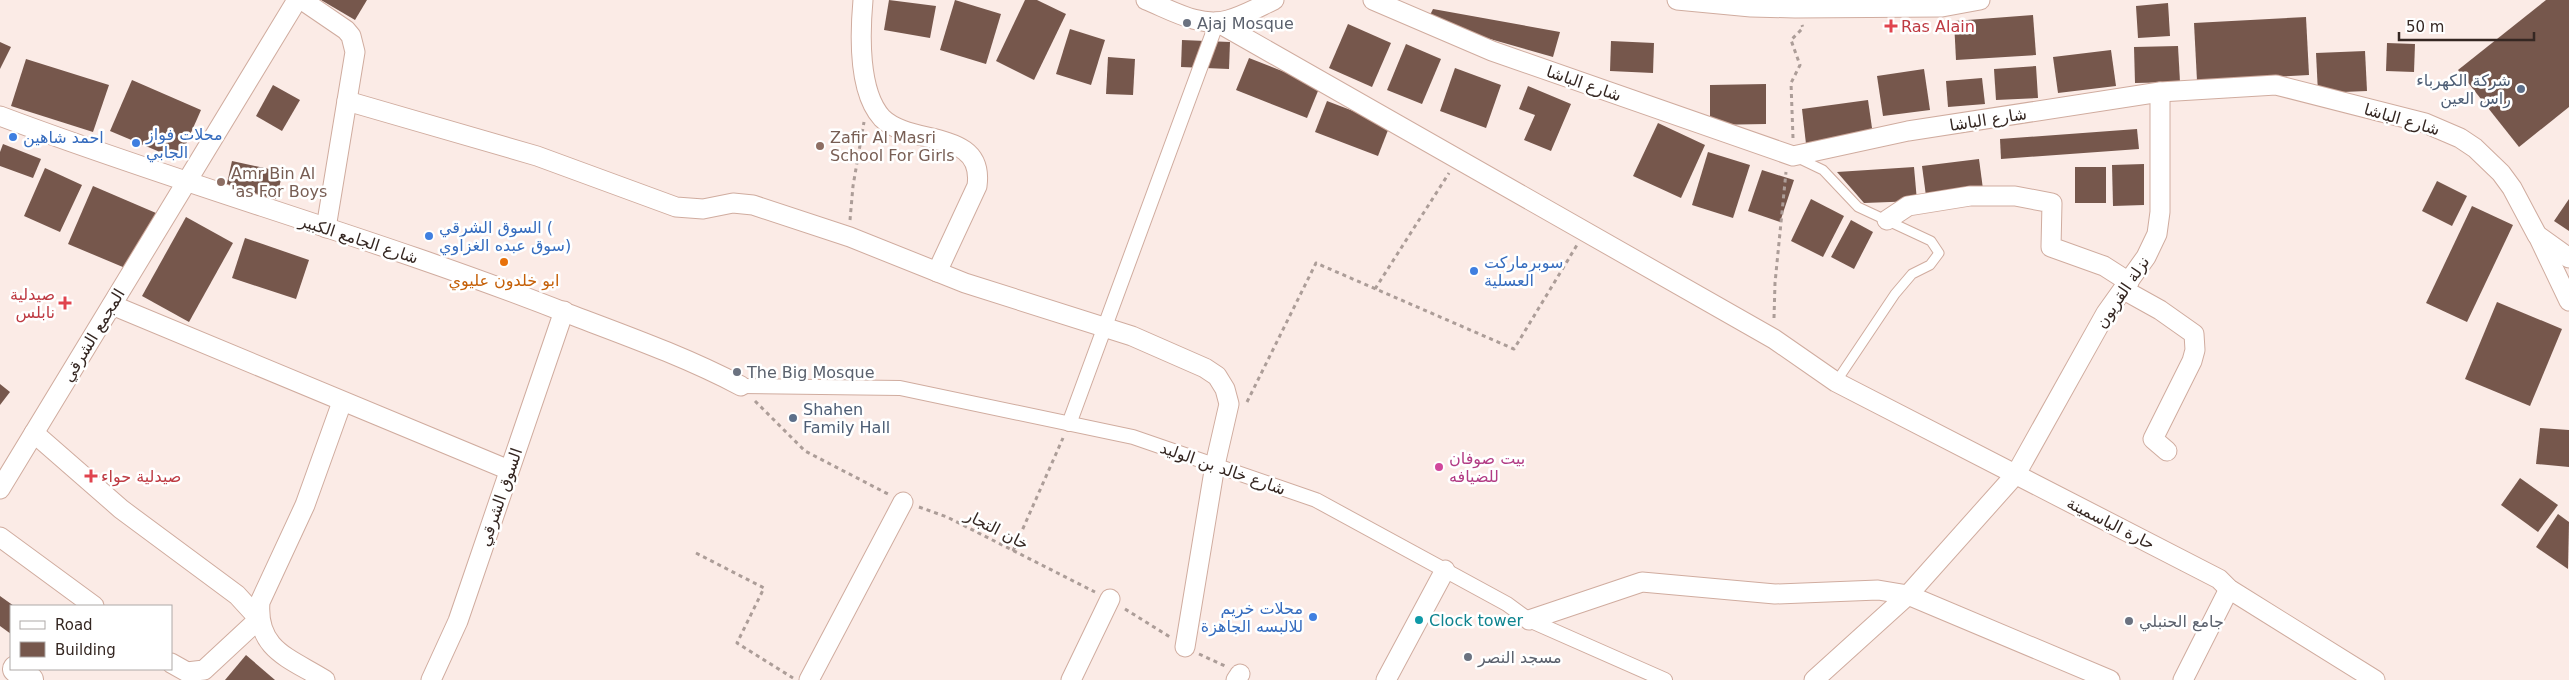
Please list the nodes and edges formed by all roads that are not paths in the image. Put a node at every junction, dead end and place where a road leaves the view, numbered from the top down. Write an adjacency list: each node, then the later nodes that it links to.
1 (297, 0): 14 (street, المجمع الشرقي)
2 (302, 0): 11 (street)
3 (863, 0): 19 (street)
4 (1146, 0): 9 (street)
5 (1274, 0): 9 (street)
6 (1373, 0): 13 (street, شارع الباشا)
7 (1677, 0): 8 (street)
8 (1980, 0)
9 (1226, 20): 24 (street); 25 (street, حارة الياسمينة)
10 (2160, 92): 13 (street, شارع الباشا); 17 (street, شارع الباشا); 20 (street, نزلة القريون)
11 (347, 101): 16 (street); 19 (street)
12 (0, 116): 14 (street, شارع الجامع الكبير)
13 (1793, 156): 15 (lane)
14 (186, 182): 16 (street, شارع الجامع الكبير); 22 (street, المجمع الشرقي)
15 (1887, 220): 20 (street); 25 (lane)
16 (326, 228): 23 (street, شارع الجامع الكبير)
17 (2537, 235): 18 (street, شارع الباشا); 21 (street)
18 (2569, 258)
19 (938, 272): 24 (street)
20 (2126, 286): 30 (street); 33 (street, نزلة القريون)
21 (2569, 301)
22 (112, 305): 27 (street); 29 (street, المجمع الشرقي)
23 (564, 312): 26 (street, شارع الجامع الكبير); 32 (street, السوق الشرقي)
24 (1104, 327): 28 (street); 31 (street)
25 (1836, 382): 33 (street, حارة الياسمينة)
26 (741, 386): 28 (street, شارع خالد بن الوليد)
27 (342, 402): 32 (street); 42 (street)
28 (1069, 424): 31 (street, شارع خالد بن الوليد)
29 (34, 433): 34 (street, المجمع الشرقي); 42 (street)
30 (2167, 451)
31 (1215, 465): 37 (street, شارع خالد بن الوليد); 44 (street)
32 (509, 470): 51 (street, السوق الشرقي)
33 (2016, 474): 38 (street, حارة الياسمينة); 39 (street, نزلة القريون)
34 (0, 489)
35 (903, 502): 52 (street)
36 (0, 537): 41 (street)
37 (1445, 570): 43 (street, شارع خالد بن الوليد); 54 (street)
38 (2229, 589): 58 (street); 59 (street, حارة الياسمينة)
39 (1908, 595): 43 (street); 56 (street, نزلة القريون); 57 (street)
40 (1110, 599): 53 (street)
41 (93, 605)
42 (258, 618): 47 (street); 50 (street)
43 (1529, 620): 55 (street, شارع خالد بن الوليد)
44 (1185, 647)
45 (0, 656): 46 (main road)
46 (10, 664)
47 (172, 664)
48 (17, 670): 49 (main road)
49 (30, 680)
50 (325, 680)
51 (431, 680)
52 (809, 680)
53 (1071, 680)
54 (1386, 680)
55 (1665, 680)
56 (1814, 680)
57 (2110, 680)
58 (2183, 680)
59 (2375, 680)

